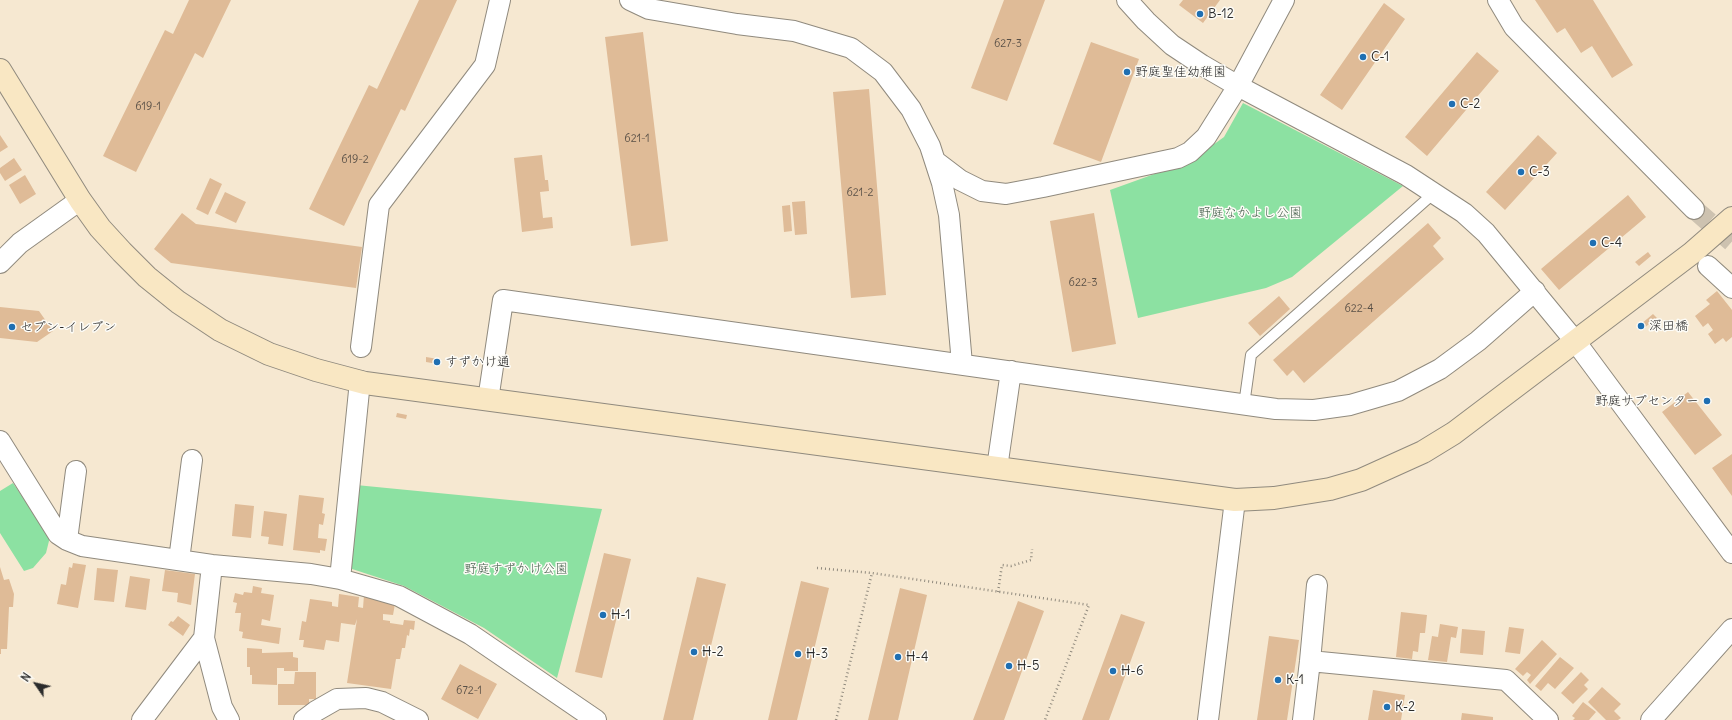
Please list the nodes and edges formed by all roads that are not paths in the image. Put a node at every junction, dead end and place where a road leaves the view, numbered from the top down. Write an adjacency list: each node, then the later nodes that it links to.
1 (500, 0): 18 (street)
2 (630, 0): 8 (street)
3 (1127, 0): 7 (street)
4 (1284, 0): 7 (street)
5 (1498, 0): 11 (street)
6 (0, 70): 10 (street)
7 (1238, 86): 8 (street); 9 (street)
8 (934, 161): 19 (street)
9 (1434, 192): 16 (street); 23 (lane)
10 (80, 200): 13 (street); 21 (street)
11 (1694, 209)
12 (1732, 218): 17 (street)
13 (0, 264)
14 (1708, 266): 15 (street)
15 (1732, 288)
16 (1535, 292): 17 (street); 23 (street)
17 (1575, 341): 28 (street); 30 (street)
18 (361, 347)
19 (962, 364): 20 (street); 22 (street)
20 (1011, 371): 23 (street); 26 (street)
21 (360, 381): 22 (street); 33 (street)
22 (488, 400): 26 (street)
23 (1244, 405)
24 (0, 441): 29 (street)
25 (192, 460): 31 (street)
26 (997, 468): 28 (street)
27 (76, 471): 29 (street)
28 (1235, 500): 43 (street)
29 (67, 540): 31 (street)
30 (1732, 553)
31 (179, 560): 32 (street)
32 (212, 565): 33 (street); 36 (street)
33 (340, 578): 42 (street)
34 (1317, 585): 37 (street)
35 (1732, 629): 46 (street)
36 (204, 638): 38 (street); 39 (street)
37 (1310, 661): 44 (street); 45 (street)
38 (142, 720)
39 (229, 720)
40 (304, 720): 41 (street)
41 (418, 720)
42 (596, 720)
43 (1208, 720)
44 (1303, 720)
45 (1548, 720)
46 (1651, 720)

